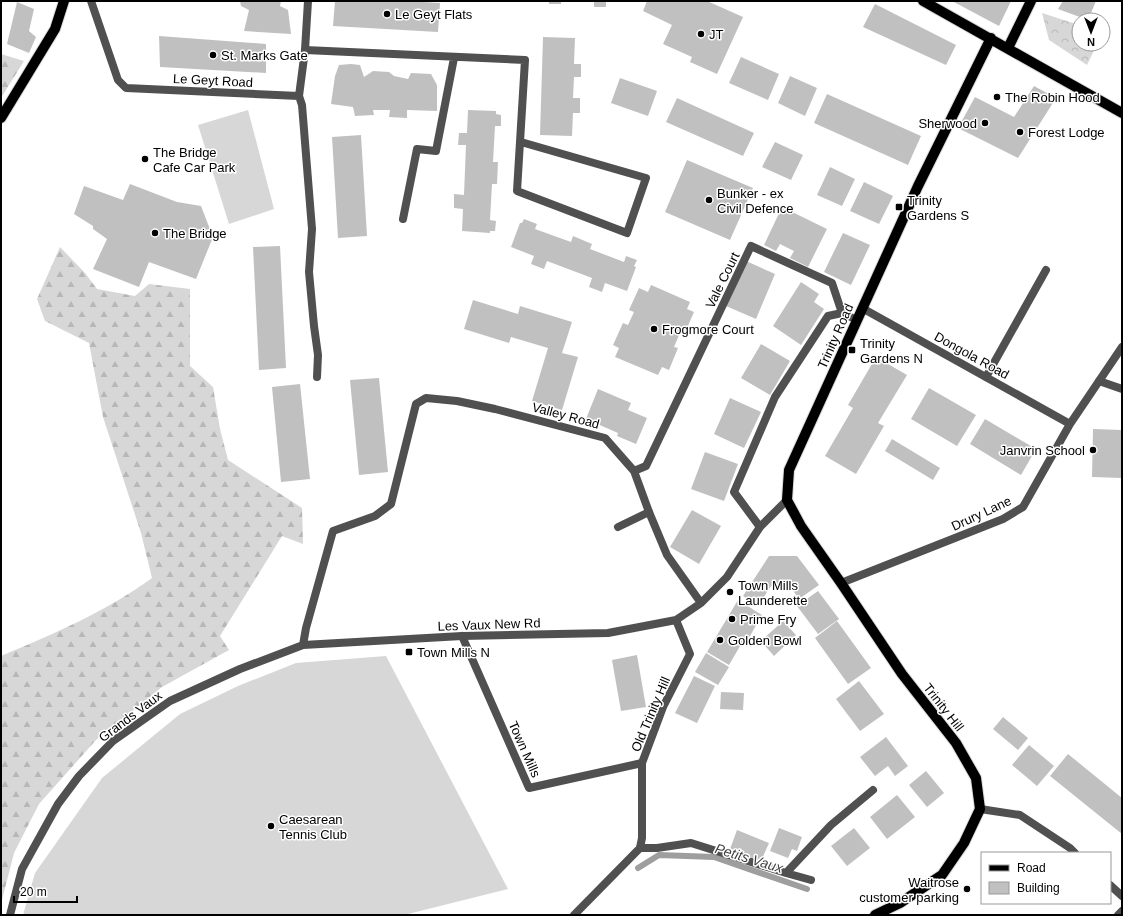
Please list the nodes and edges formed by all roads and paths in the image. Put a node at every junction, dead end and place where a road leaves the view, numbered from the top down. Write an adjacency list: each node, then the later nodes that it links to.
1 (64, 1): 12 (main road)
2 (91, 1): 10 (street, Le Geyt Road)
3 (308, 1): 8 (street)
4 (923, 1): 6 (main road)
5 (1030, 1): 7 (main road)
6 (991, 38): 7 (main road); 16 (main road, Trinity Road)
7 (1008, 48): 11 (main road)
8 (305, 50): 9 (street); 10 (street)
9 (454, 58): 13 (street); 14 (street)
10 (299, 96): 20 (street)
11 (1122, 113)
12 (1, 118)
13 (521, 142): 13 (street)
14 (403, 220)
15 (1046, 270): 21 (street)
16 (862, 308): 18 (main road, Trinity Road); 21 (street, Dongola Road)
17 (842, 314): 18 (street); 25 (street, Vale Court); 29 (street)
18 (857, 320): 26 (main road, Trinity Road)
19 (1122, 347): 22 (street, Drury Lane)
20 (317, 377)
21 (986, 377): 24 (street, Dongola Road)
22 (1099, 381): 23 (street); 24 (street, Drury Lane)
23 (1122, 389)
24 (1070, 424): 30 (street, Drury Lane)
25 (634, 471): 27 (street, Valley Road); 34 (street, Valley Road)
26 (787, 500): 29 (street); 30 (main road, Trinity Hill)
27 (649, 512): 28 (street); 31 (street, Valley Road)
28 (618, 527)
29 (760, 527): 31 (street)
30 (841, 583): 37 (main road, Trinity Hill)
31 (701, 604): 32 (street)
32 (676, 620): 33 (street, Les Vaux New Rd); 35 (street, Old Trinity Hill)
33 (462, 636): 34 (street, Les Vaux New Rd); 35 (street, Town Mills)
34 (303, 645): 45 (street, Grands Vaux)
35 (642, 763): 38 (street, Old Trinity Hill)
36 (873, 790): 40 (street)
37 (980, 809): 39 (street); 47 (main road)
38 (640, 848): 40 (street); 46 (street)
39 (1075, 852)
40 (786, 873): 41 (street)
41 (811, 880)
42 (1111, 886): 43 (street)
43 (1122, 896)
44 (1122, 911): 48 (street)
45 (10, 915)
46 (574, 915)
47 (875, 915)
48 (1118, 915)

